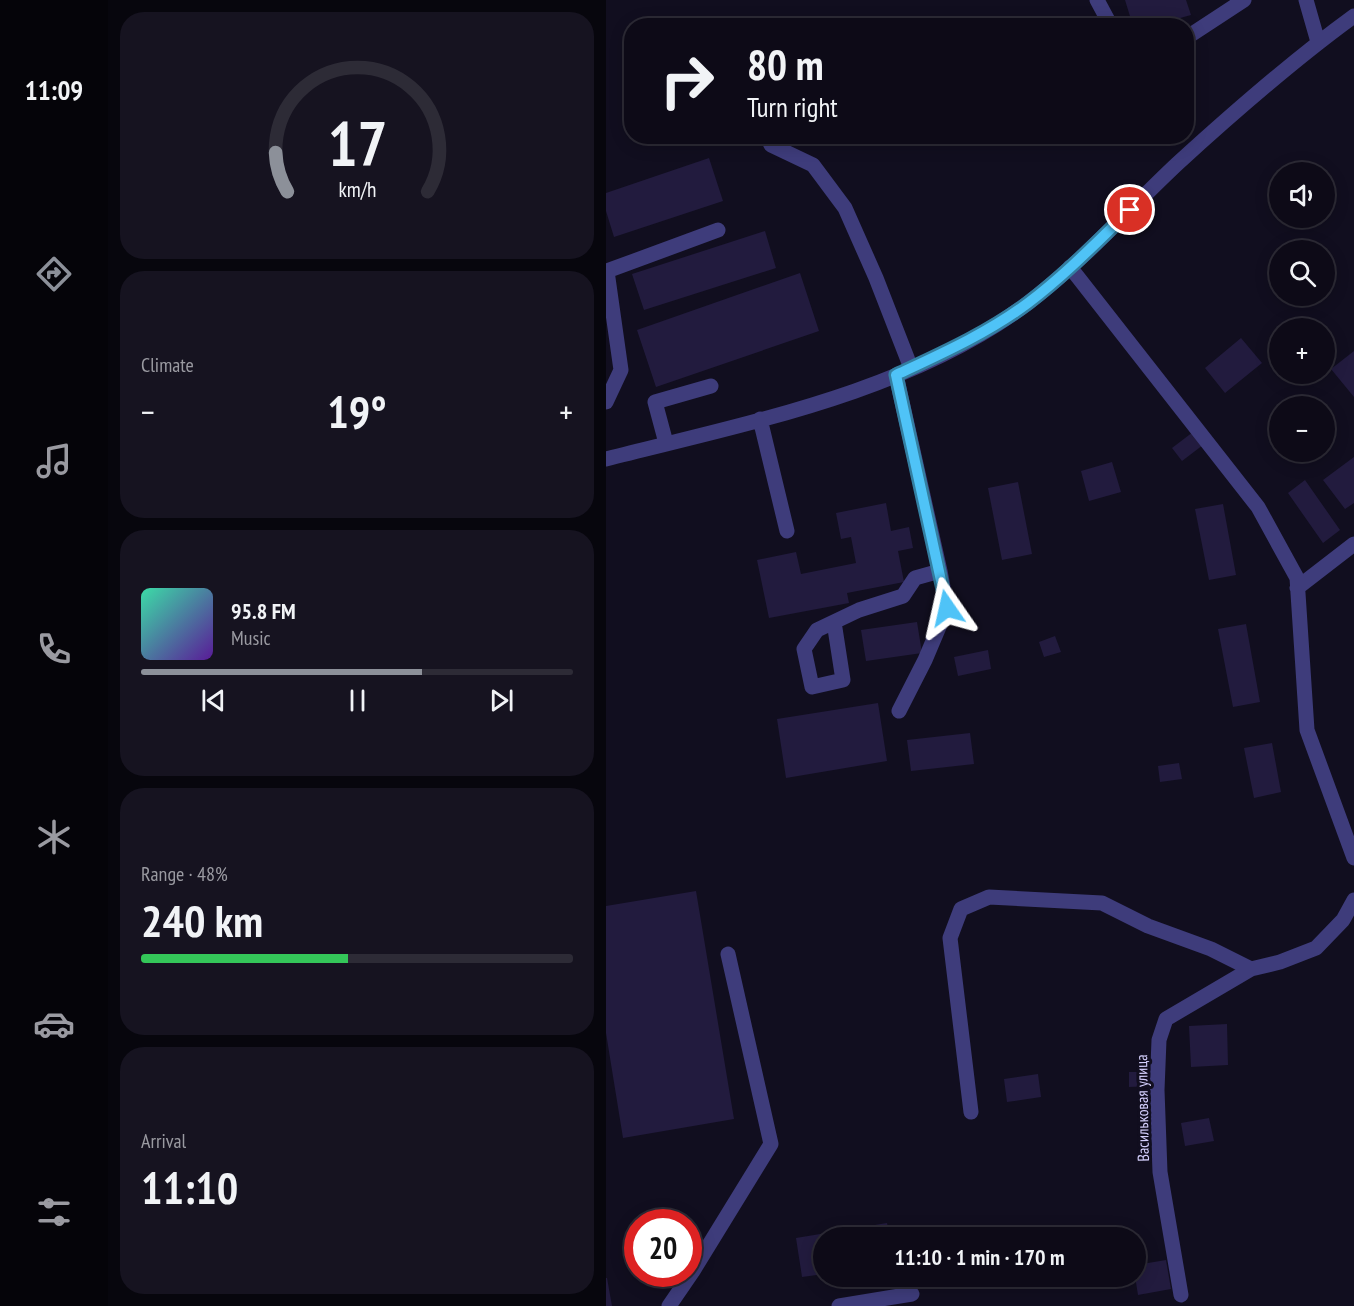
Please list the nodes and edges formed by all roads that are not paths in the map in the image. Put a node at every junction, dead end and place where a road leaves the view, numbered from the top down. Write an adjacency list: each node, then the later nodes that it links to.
1 (1097, 0): 5 (street)
2 (1244, 0): 6 (street)
3 (1306, 0): 7 (street)
4 (1354, 15): 7 (street)
5 (1107, 18)
6 (1194, 33)
7 (1318, 42): 10 (street)
8 (771, 144): 11 (street)
9 (717, 230): 14 (street)
10 (1070, 267): 11 (street); 21 (street)
11 (911, 368): 12 (street)
12 (896, 375): 15 (street); 20 (street)
13 (711, 386): 16 (street)
14 (606, 402)
15 (760, 419): 16 (street); 18 (street)
16 (666, 443): 17 (street)
17 (606, 459)
18 (787, 531)
19 (1354, 544): 21 (street)
20 (940, 572): 22 (street); 23 (street)
21 (1297, 588): 24 (street)
22 (834, 622)
23 (899, 711)
24 (1354, 858)
25 (1354, 900): 27 (street, Васильковая улица)
26 (728, 954): 32 (street)
27 (1251, 969): 28 (street); 30 (street, Васильковая улица)
28 (971, 1112)
29 (912, 1294): 31 (street)
30 (1181, 1294)
31 (862, 1304): 33 (street)
32 (669, 1306)
33 (839, 1306)

